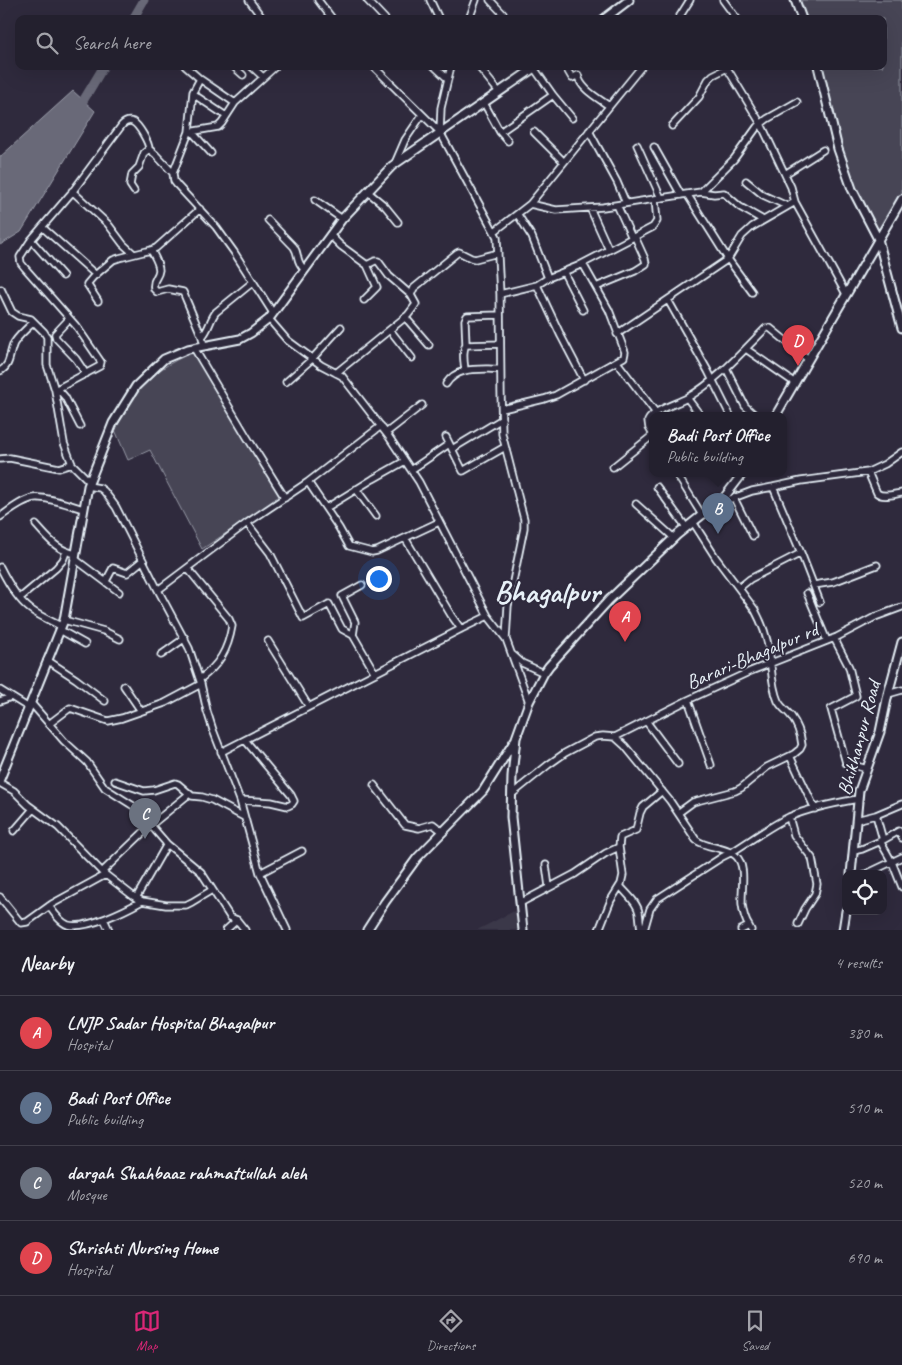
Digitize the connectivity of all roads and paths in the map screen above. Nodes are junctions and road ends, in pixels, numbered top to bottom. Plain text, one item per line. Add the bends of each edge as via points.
1 (249, 0) edge
2 (318, 0) edge
3 (367, 0) edge
4 (430, 0) edge
5 (476, 0) edge
6 (490, 0) edge
7 (629, 0) edge
8 (690, 0) edge
9 (723, 0) edge
10 (795, 0) edge
11 (260, 15) edge
12 (329, 15) edge
13 (381, 15) edge
14 (437, 15) edge
15 (470, 15) edge
16 (504, 15) edge
17 (609, 15) edge
18 (681, 15) edge
19 (734, 15) edge
20 (801, 15) edge
21 (190, 70) edge
22 (237, 70) edge
23 (255, 70) edge
24 (272, 70) edge
25 (377, 70) edge
26 (438, 70) edge
27 (450, 70) edge
28 (481, 70) edge
29 (532, 70) edge
30 (538, 70) edge
31 (567, 70) edge
32 (639, 70) edge
33 (722, 70) edge
34 (729, 70) edge
35 (819, 70) edge
36 (243, 75) dead end
37 (263, 78) junction
38 (200, 79) junction
39 (448, 79) junction
40 (499, 92) junction
41 (193, 94) junction
42 (553, 95) junction
43 (484, 102) junction
44 (797, 102) dead end
45 (235, 103) junction
46 (609, 106) junction
47 (422, 115) junction
48 (226, 116) junction
49 (572, 118) dead end
50 (760, 124) junction
51 (672, 126) dead end
52 (589, 131) junction
53 (191, 132) junction
54 (440, 132) junction
55 (500, 132) junction
56 (534, 132) dead end
57 (508, 141) dead end
58 (637, 145) dead end
59 (654, 147) dead end
60 (149, 149) junction
61 (823, 150) dead end
62 (211, 153) dead end
63 (564, 162) junction
64 (395, 164) junction
65 (173, 174) junction
66 (785, 174) junction
67 (746, 181) dead end
68 (72, 191) junction
69 (134, 191) dead end
70 (368, 192) junction
71 (701, 192) junction
72 (684, 195) junction
73 (662, 198) junction
74 (655, 199) junction
75 (902, 199) edge
76 (315, 200) dead end
77 (795, 202) junction
78 (626, 203) junction
79 (530, 204) junction
80 (617, 205) junction
81 (787, 206) junction
82 (590, 208) junction
83 (200, 209) junction
84 (518, 214) junction
85 (342, 219) junction
86 (268, 220) dead end
87 (763, 220) junction
88 (398, 222) dead end
89 (42, 227) junction
90 (495, 231) junction
91 (330, 235) junction
92 (633, 237) junction
93 (878, 239) junction
94 (31, 240) junction
95 (151, 250) junction
96 (609, 250) junction
97 (498, 253) junction
98 (134, 254) junction
99 (728, 259) junction
100 (583, 264) junction
101 (368, 265) junction
102 (304, 270) junction
103 (564, 273) junction
104 (96, 275) junction
105 (63, 276) dead end
106 (548, 278) junction
107 (253, 282) junction
108 (537, 285) junction
109 (596, 287) junction
110 (1, 289) edge
111 (752, 292) dead end
112 (500, 294) junction
113 (846, 294) junction
114 (411, 295) junction
115 (98, 300) dead end
116 (364, 300) dead end
117 (668, 300) junction
118 (583, 310) dead end
119 (500, 315) junction
120 (271, 316) junction
121 (405, 317) junction
122 (69, 319) junction
123 (34, 322) junction
124 (341, 327) dead end
125 (902, 328) edge
126 (390, 330) junction
127 (617, 334) junction
128 (202, 337) junction
129 (500, 344) junction
130 (429, 345) dead end
131 (466, 345) junction
132 (204, 346) junction
133 (194, 348) junction
134 (746, 348) junction
135 (412, 358) dead end
136 (312, 359) junction
137 (808, 360) junction
138 (617, 362) junction
139 (726, 368) junction
140 (500, 369) junction
141 (465, 370) junction
142 (0, 371) edge
143 (336, 373) junction
144 (86, 374) junction
145 (584, 380) junction
146 (712, 381) junction
147 (286, 382) dead end
148 (795, 383) junction
149 (446, 384) dead end
150 (56, 389) junction
151 (686, 398) junction
152 (422, 405) dead end
153 (502, 409) junction
154 (655, 412) edge
155 (658, 412) edge
156 (698, 412) edge
157 (728, 412) edge
158 (752, 412) edge
159 (778, 412) edge
160 (502, 419) junction
161 (80, 426) dead end
162 (380, 426) junction
163 (386, 433) junction
164 (446, 437) dead end
165 (649, 438) edge
166 (450, 446) junction
167 (505, 447) junction
168 (902, 452) edge
169 (0, 459) edge
170 (405, 461) junction
171 (72, 464) junction
172 (613, 466) dead end
173 (411, 470) junction
174 (868, 472) junction
175 (678, 477) edge
176 (739, 477) edge
177 (308, 482) junction
178 (89, 484) junction
179 (657, 487) dead end
180 (772, 487) junction
181 (356, 489) junction
182 (902, 493) edge
183 (285, 498) junction
184 (734, 498) junction
185 (720, 503) junction
186 (636, 504) dead end
187 (326, 508) junction
188 (84, 509) junction
189 (702, 515) junction
190 (376, 516) dead end
191 (0, 517) edge
192 (440, 522) junction
193 (693, 522) junction
194 (248, 524) junction
195 (36, 525) dead end
196 (686, 527) junction
197 (753, 536) dead end
198 (405, 538) junction
199 (674, 538) junction
200 (66, 552) junction
201 (801, 553) junction
202 (75, 557) junction
203 (143, 560) junction
204 (877, 565) dead end
205 (0, 567) edge
206 (188, 569) junction
207 (106, 581) junction
208 (814, 584) junction
209 (362, 585) dead end
210 (739, 588) junction
211 (158, 590) junction
212 (119, 592) dead end
213 (806, 593) dead end
214 (20, 598) junction
215 (820, 602) dead end
216 (902, 606) edge
217 (488, 616) junction
218 (61, 625) junction
219 (462, 629) junction
220 (352, 635) junction
221 (184, 638) junction
222 (834, 638) junction
223 (120, 639) dead end
224 (506, 639) junction
225 (268, 641) dead end
226 (827, 641) junction
227 (902, 642) edge
228 (85, 644) dead end
229 (510, 651) junction
230 (161, 655) dead end
231 (48, 660) junction
232 (770, 664) junction
233 (375, 673) junction
234 (544, 673) junction
235 (200, 681) junction
236 (124, 686) dead end
237 (0, 690) edge
238 (902, 690) edge
239 (888, 694) junction
240 (11, 697) junction
241 (688, 700) junction
242 (0, 701) edge
243 (105, 701) dead end
244 (529, 702) junction
245 (30, 705) junction
246 (309, 707) junction
247 (141, 710) junction
248 (646, 721) junction
249 (49, 724) junction
250 (615, 737) junction
251 (516, 738) junction
252 (246, 740) junction
253 (222, 752) junction
254 (790, 756) junction
255 (678, 764) dead end
256 (711, 765) dead end
257 (867, 769) junction
258 (0, 777) edge
259 (115, 782) dead end
260 (374, 785) dead end
261 (662, 791) junction
262 (189, 794) junction
263 (512, 794) junction
264 (858, 799) junction
265 (240, 800) junction
266 (902, 804) edge
267 (33, 809) junction
268 (815, 809) junction
269 (678, 813) junction
270 (876, 814) junction
271 (244, 817) junction
272 (789, 817) junction
273 (856, 820) junction
274 (151, 825) junction
275 (901, 830) edge
276 (14, 831) dead end
277 (442, 831) junction
278 (902, 838) edge
279 (882, 841) junction
280 (167, 844) junction
281 (619, 847) junction
282 (302, 851) dead end
283 (852, 851) junction
284 (732, 852) junction
285 (902, 857) edge
286 (892, 862) junction
287 (546, 865) dead end
288 (851, 870) edge
289 (875, 870) edge
290 (260, 873) junction
291 (103, 874) junction
292 (620, 886) junction
293 (902, 887) edge
294 (550, 888) junction
295 (212, 890) junction
296 (0, 897) edge
297 (139, 900) junction
298 (520, 902) junction
299 (49, 906) junction
300 (845, 915) edge
301 (104, 919) junction
302 (237, 920) junction
303 (21, 923) junction
304 (798, 924) dead end
305 (70, 928) edge
306 (750, 928) edge
307 (370, 929) edge
308 (26, 930) edge
309 (109, 930) edge
310 (226, 930) edge
311 (245, 930) edge
312 (287, 930) edge
313 (523, 930) edge
314 (599, 930) edge
315 (643, 930) edge
316 (741, 930) edge
317 (843, 930) edge

1 - 11 street
2 - 12 street
3 - 13 street
4 - 14 street
5 - 15 street
6 - 16 street
7 - 17 main road
8 - 18 street
9 - 19 street
10 - 20 main road
21 - 38 street
22 - 36 street
23 - 37 street
24 - 37 street
25 - 47 street
26 - 39 street
27 - 39 street
28 - 40 street
29 - 40 main road
30 - 42 street
31 - 46 street via 572,78 578,74 586,89
32 - 46 street
33 - 51 street via 708,80 699,97
34 - 50 street
35 - 93 main road via 838,149 852,189
37 - 45 street
38 - 41 street
38 - 45 street
39 - 54 street via 441,108
40 - 43 main road
41 - 48 street
41 - 53 street
42 - 49 street
42 - 55 street
43 - 54 main road
43 - 55 street
44 - 50 street
45 - 48 street
46 - 52 street
47 - 54 street
47 - 64 street via 405,140
48 - 53 street via 218,127
50 - 66 street
50 - 71 street via 734,159
52 - 63 street
52 - 78 street
53 - 62 street
53 - 65 street
54 - 64 main road
54 - 90 street
55 - 57 street
56 - 63 street
58 - 73 street
59 - 72 street
60 - 65 street
60 - 68 street via 148,142 134,123 126,121
60 - 69 street via 144,152 140,167 132,174 130,185
61 - 66 street
63 - 79 street
64 - 70 main road
65 - 83 street via 176,185
66 - 77 street
67 - 81 street via 763,195
68 - 89 street
68 - 98 street via 108,224
70 - 85 main road
70 - 88 street
71 - 72 street
71 - 87 street via 724,193
72 - 73 street
72 - 99 street
73 - 74 street
74 - 78 street
74 - 92 street via 656,223
75 - 93 main road
76 - 85 street
77 - 81 street
77 - 113 street
78 - 80 street
79 - 82 street via 556,210
79 - 84 street
80 - 82 street
80 - 92 street
81 - 87 street
82 - 96 street
83 - 95 street
83 - 107 street
84 - 90 street
84 - 106 street via 532,237
85 - 91 main road
86 - 102 street via 294,247
87 - 99 street via 742,236
89 - 94 street
89 - 104 street
90 - 97 street
91 - 101 street
91 - 102 main road
92 - 96 street
92 - 109 street via 646,264
93 - 113 main road
93 - 125 main road
94 - 105 street
94 - 122 street via 20,257 21,263
95 - 98 street
95 - 128 street via 158,266 153,281 155,292 168,289 183,292
96 - 100 street
97 - 112 street
97 - 114 street via 475,259 459,252 414,288
98 - 104 street via 113,260
99 - 111 street
99 - 117 street
100 - 103 street
100 - 109 street
101 - 114 street via 378,261 389,276
101 - 116 street via 377,287
102 - 120 main road
103 - 106 street
103 - 118 street
104 - 115 street via 87,284
106 - 108 street
107 - 120 street
107 - 128 street via 216,312
108 - 112 street
108 - 145 street
109 - 127 street
110 - 123 street via 12,312
112 - 119 street
113 - 137 main road
114 - 121 street via 416,304
117 - 127 street
117 - 146 street
119 - 129 street
119 - 131 street via 467,316
120 - 132 main road via 240,339
120 - 136 street via 286,340
121 - 126 street
121 - 130 street
122 - 144 street via 55,334 56,338
122 - 144 street via 101,362
123 - 142 street via 18,338 7,366
123 - 150 street via 47,337 47,365
124 - 136 street
126 - 135 street
126 - 143 street
127 - 138 street via 625,354
128 - 132 street
129 - 131 street
129 - 140 street
131 - 141 street
132 - 133 main road
133 - 178 main road via 164,359 136,386 113,423
133 - 183 street
134 - 137 street via 768,327
134 - 139 street
134 - 148 street
136 - 143 street
136 - 147 street
137 - 148 main road
138 - 145 street
138 - 154 street
139 - 146 street
139 - 158 street via 745,406
140 - 141 street
140 - 153 street
141 - 149 street
143 - 162 street via 342,376
144 - 150 street
145 - 153 street via 556,395
146 - 151 street
146 - 157 street
148 - 159 main road
150 - 161 street via 65,398
150 - 171 street via 64,443
151 - 155 street
151 - 156 street
152 - 163 street
153 - 160 street
160 - 166 street
160 - 167 street
162 - 163 street
162 - 177 street
163 - 170 street
164 - 166 street
165 - 172 street
166 - 167 street via 464,471
166 - 173 street
167 - 224 street via 524,519 508,606
168 - 174 street
169 - 171 street via 59,468
170 - 173 street
170 - 181 street
171 - 178 street
173 - 192 street
174 - 180 street
174 - 182 street via 879,495
175 - 189 street
176 - 185 main road
177 - 183 street
177 - 187 street
178 - 188 main road
178 - 203 street via 104,491 116,507
179 - 196 street
180 - 184 street
180 - 201 street
181 - 187 street
181 - 190 street
183 - 194 street
184 - 185 street
184 - 197 street
185 - 189 main road
186 - 199 street
187 - 198 street via 352,547 372,552
188 - 191 street via 42,497 26,501
188 - 202 main road
189 - 193 main road
192 - 198 street
192 - 217 street
193 - 196 main road
193 - 210 street
194 - 206 street
194 - 220 street via 270,553 303,618 329,604 342,629
195 - 200 street
196 - 199 main road
198 - 219 street
199 - 234 main road via 610,600
200 - 202 street
200 - 214 street via 56,568
201 - 208 street
201 - 210 street
202 - 207 street
202 - 218 main road
203 - 207 street via 127,573 113,568
203 - 211 street
204 - 208 street via 833,582
205 - 214 street
206 - 211 street
206 - 235 street via 232,626 221,658
207 - 212 street
208 - 215 street
209 - 220 street via 342,596 355,622
210 - 232 street via 763,626
211 - 221 street
213 - 226 street
214 - 218 street via 28,608
216 - 222 street, Barari-Bhagalpur rd
217 - 219 street
217 - 224 street
218 - 223 street via 104,631
218 - 228 street
218 - 231 main road
219 - 233 street
220 - 233 street
221 - 230 street
221 - 235 street
222 - 226 street, Barari-Bhagalpur rd
222 - 257 street via 849,667 856,696 831,709 846,763
224 - 229 street
225 - 246 street
226 - 232 street, Barari-Bhagalpur rd
227 - 239 main road, Bhikhanpur Road
229 - 234 street via 522,662
229 - 244 street
231 - 243 street
231 - 245 main road
232 - 241 street, Barari-Bhagalpur rd
232 - 254 street via 778,701 792,718 802,741 800,749
233 - 246 street
234 - 244 main road
235 - 247 street via 165,703
235 - 253 street via 206,711
236 - 247 street
237 - 240 street
238 - 239 street
239 - 257 main road, Bhikhanpur Road via 880,732
240 - 242 street
240 - 245 street
241 - 248 street, Barari-Bhagalpur rd
241 - 256 street
244 - 251 main road
245 - 249 street
245 - 258 main road
246 - 252 street
247 - 249 street via 108,721 70,708
248 - 250 street, Barari-Bhagalpur rd
248 - 255 street
249 - 274 street via 87,762 105,788 135,807
250 - 261 street
250 - 263 street via 595,737 565,752
251 - 263 main road
251 - 277 main road via 483,791
252 - 253 street
252 - 265 street via 294,801 288,806
253 - 265 street
254 - 268 street
254 - 269 street via 767,767 742,788 693,802
257 - 264 main road, Bhikhanpur Road
258 - 267 street
259 - 262 street via 144,791 178,784
260 - 277 street via 405,825 419,828 433,824
261 - 269 street
261 - 281 street via 643,807 637,828 620,837
262 - 271 street via 212,800
262 - 274 street
263 - 298 main road via 511,817
264 - 268 street
264 - 273 main road, Bhikhanpur Road
265 - 271 street
266 - 270 street
267 - 276 street
267 - 291 street via 58,827
268 - 272 street
269 - 284 street via 701,843
270 - 273 street
270 - 279 street
271 - 290 street
272 - 284 street
272 - 304 street via 794,835 812,858 816,884 815,894
273 - 283 main road, Bhikhanpur Road
274 - 280 street
274 - 291 street
275 - 278 street
275 - 279 street
277 - 307 main road via 417,858
279 - 283 street
279 - 286 street
280 - 295 street via 201,872
280 - 297 street
281 - 292 street via 623,875
281 - 294 street
282 - 290 street
283 - 288 main road, Bhikhanpur Road
284 - 306 street via 742,867 742,905
284 - 315 street via 657,899
285 - 286 street
286 - 289 street
286 - 293 street
287 - 294 street
290 - 312 street
291 - 297 street
291 - 299 street
292 - 314 street
292 - 315 street via 639,911
294 - 298 street
295 - 297 street via 186,905
295 - 302 street via 230,917
296 - 303 street
297 - 301 street
298 - 313 main road
299 - 303 street
299 - 305 street
300 - 317 main road
301 - 305 street
301 - 309 street
302 - 310 street
302 - 311 street
303 - 308 street
306 - 316 street

